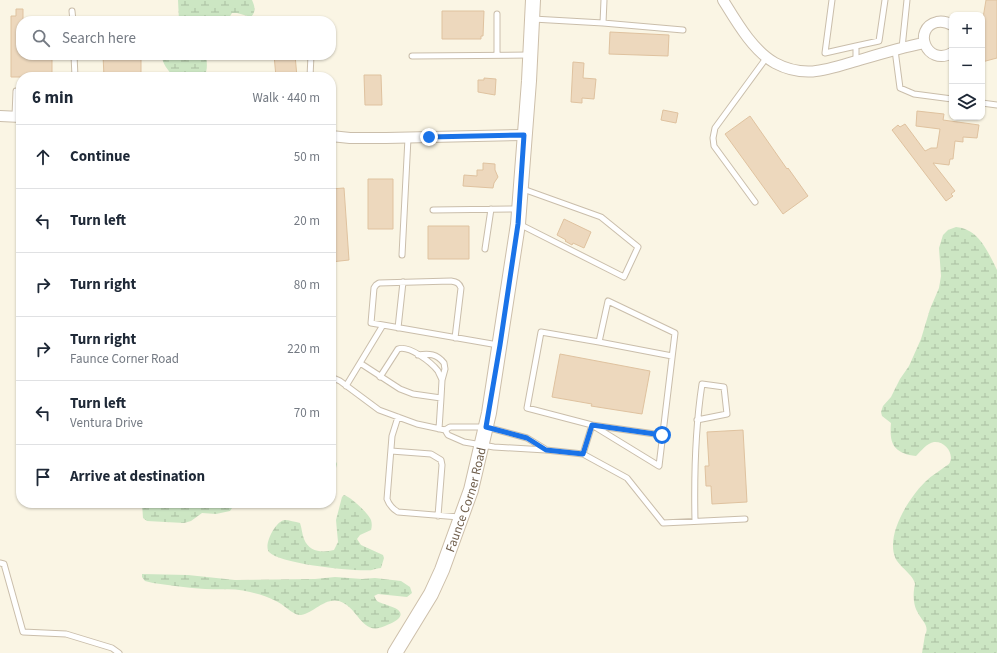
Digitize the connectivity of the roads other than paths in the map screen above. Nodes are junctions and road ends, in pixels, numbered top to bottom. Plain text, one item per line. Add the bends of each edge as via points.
1 (533, 0) edge
2 (604, 0) edge
3 (723, 0) edge
4 (832, 0) edge
5 (885, 0) edge
6 (907, 0) edge
7 (72, 11) dead end
8 (496, 14) dead end
9 (72, 16) edge
10 (532, 19) junction
11 (603, 23) junction
12 (949, 24) edge
13 (683, 30) dead end
14 (924, 43) junction
15 (856, 46) junction
16 (898, 49) junction
17 (949, 54) edge
18 (497, 55) junction
19 (530, 55) junction
20 (412, 56) dead end
21 (768, 57) junction
22 (74, 60) edge
23 (311, 60) edge
24 (856, 61) junction
25 (75, 72) edge
26 (310, 72) edge
27 (949, 99) edge
28 (985, 103) edge
29 (997, 105) edge
30 (0, 116) edge
31 (16, 116) edge
32 (524, 135) junction
33 (336, 137) edge
34 (408, 138) junction
35 (521, 188) junction
36 (755, 202) dead end
37 (491, 209) junction
38 (519, 209) junction
39 (433, 210) dead end
40 (518, 224) junction
41 (486, 249) dead end
42 (402, 255) dead end
43 (403, 282) junction
44 (383, 325) junction
45 (398, 328) junction
46 (455, 338) junction
47 (599, 342) junction
48 (500, 345) junction
49 (418, 355) junction
50 (672, 356) junction
51 (360, 363) junction
52 (380, 377) junction
53 (336, 380) edge
54 (442, 380) junction
55 (346, 386) junction
56 (441, 398) junction
57 (398, 417) junction
58 (697, 420) junction
59 (592, 425) junction
60 (486, 427) junction
61 (442, 429) junction
62 (662, 435) junction
63 (482, 445) junction
64 (546, 450) junction
65 (391, 451) junction
66 (583, 454) junction
67 (438, 516) junction
68 (460, 517) junction
69 (745, 519) dead end
70 (694, 521) junction
71 (0, 563) edge
72 (119, 653) edge
73 (395, 653) edge

1 - 10 main road, Faunce Corner Road
2 - 11 lane
3 - 21 street via 739,26
4 - 15 lane via 825,53
5 - 15 lane via 879,41
6 - 16 lane
7 - 9 lane
8 - 18 lane
10 - 11 lane
10 - 19 main road, Faunce Corner Road
11 - 13 lane
12 - 14 street via 934,23 929,26
14 - 16 street
14 - 17 street via 935,55
15 - 24 lane
16 - 24 street
16 - 27 lane via 900,88 914,94
18 - 19 lane
18 - 20 lane
19 - 32 main road, Faunce Corner Road
21 - 24 street via 791,69 810,72 827,70
21 - 36 lane via 715,128 713,138 714,146
22 - 25 lane
23 - 26 lane
28 - 29 lane
30 - 31 street
32 - 34 street
32 - 35 main road, Faunce Corner Road
33 - 34 street
34 - 42 lane
35 - 38 main road, Faunce Corner Road
35 - 40 lane via 601,217 638,247 624,277
37 - 38 lane
37 - 39 lane
37 - 41 lane
38 - 40 main road, Faunce Corner Road
40 - 48 main road, Faunce Corner Road
43 - 44 lane via 379,283 374,288 371,322
43 - 45 lane
43 - 46 lane via 452,281 460,285
44 - 45 lane
44 - 51 lane
45 - 46 lane
46 - 48 lane
47 - 50 lane
47 - 50 lane via 608,301 675,333
47 - 59 lane via 541,332 527,408
48 - 60 main road, Faunce Corner Road
49 - 52 lane via 404,348 398,350
49 - 54 lane via 437,371
49 - 54 lane via 435,355 444,362 445,374
50 - 62 lane
51 - 52 lane
51 - 55 lane
52 - 56 lane via 413,394
53 - 55 lane
54 - 56 lane
55 - 57 lane via 379,410
56 - 61 lane
57 - 61 lane
57 - 65 lane via 392,436
58 - 58 lane via 702,384 724,387 727,414
58 - 70 lane
59 - 62 lane
59 - 62 lane via 659,466
59 - 66 lane
60 - 61 lane
60 - 63 main road, Faunce Corner Road
60 - 64 lane via 527,438
61 - 63 lane via 454,438
63 - 64 lane
63 - 68 main road, Faunce Corner Road via 471,490
64 - 66 lane
65 - 67 lane via 387,499 394,510
65 - 67 lane via 431,454 441,460
66 - 70 lane via 627,478 663,523
67 - 68 lane
68 - 73 main road, Faunce Corner Road via 433,589
69 - 70 lane
71 - 72 lane via 4,564 23,632 66,634 112,648

